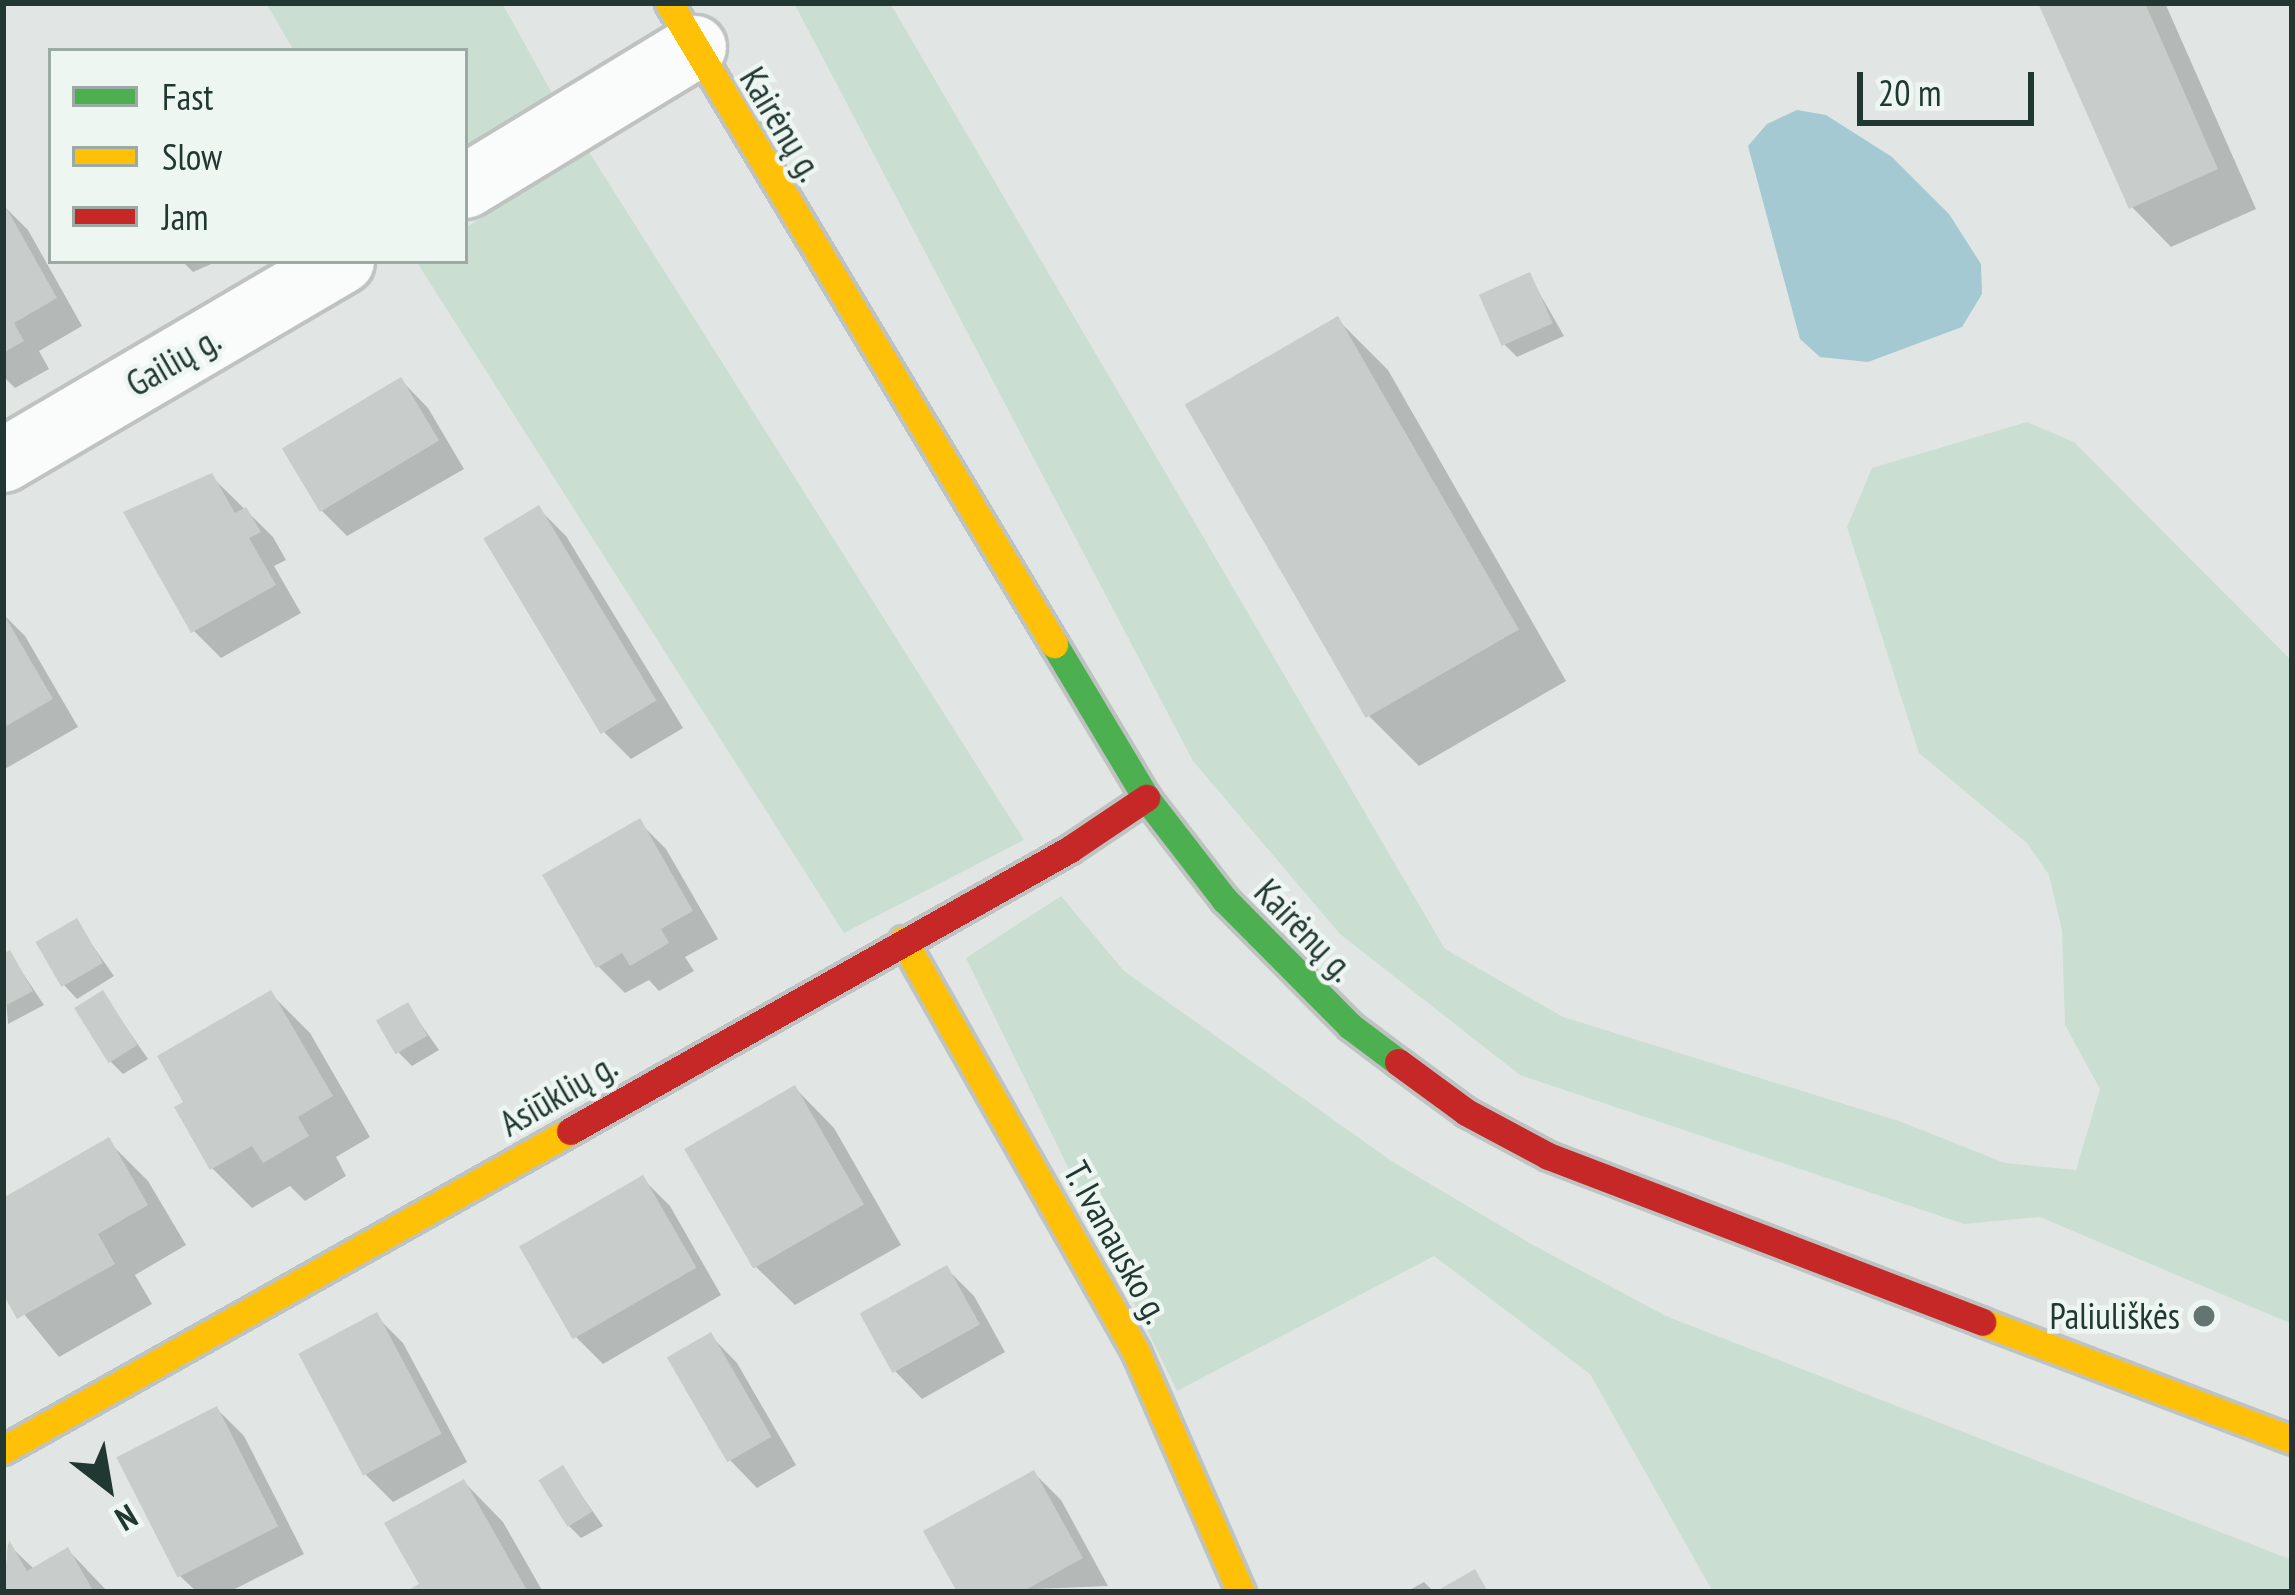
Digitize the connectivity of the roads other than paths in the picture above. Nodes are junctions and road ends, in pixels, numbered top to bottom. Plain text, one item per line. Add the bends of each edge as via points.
1 (681, 25) edge
2 (468, 184) edge
3 (337, 264) edge
4 (3, 460) edge
5 (1146, 798) junction
6 (903, 940) junction
7 (2292, 1440) edge
8 (3, 1450) edge
9 (1241, 1592) edge

1 - 2 street
1 - 5 main road, Kairėnų g.
3 - 4 street, Gailių g.
5 - 6 main road, Asiūklių g.
5 - 7 main road, Kairėnų g. via 1289,970 1466,1112 1646,1198
6 - 8 main road, Asiūklių g.
6 - 9 main road, T. Ivanausko g. via 1136,1352

